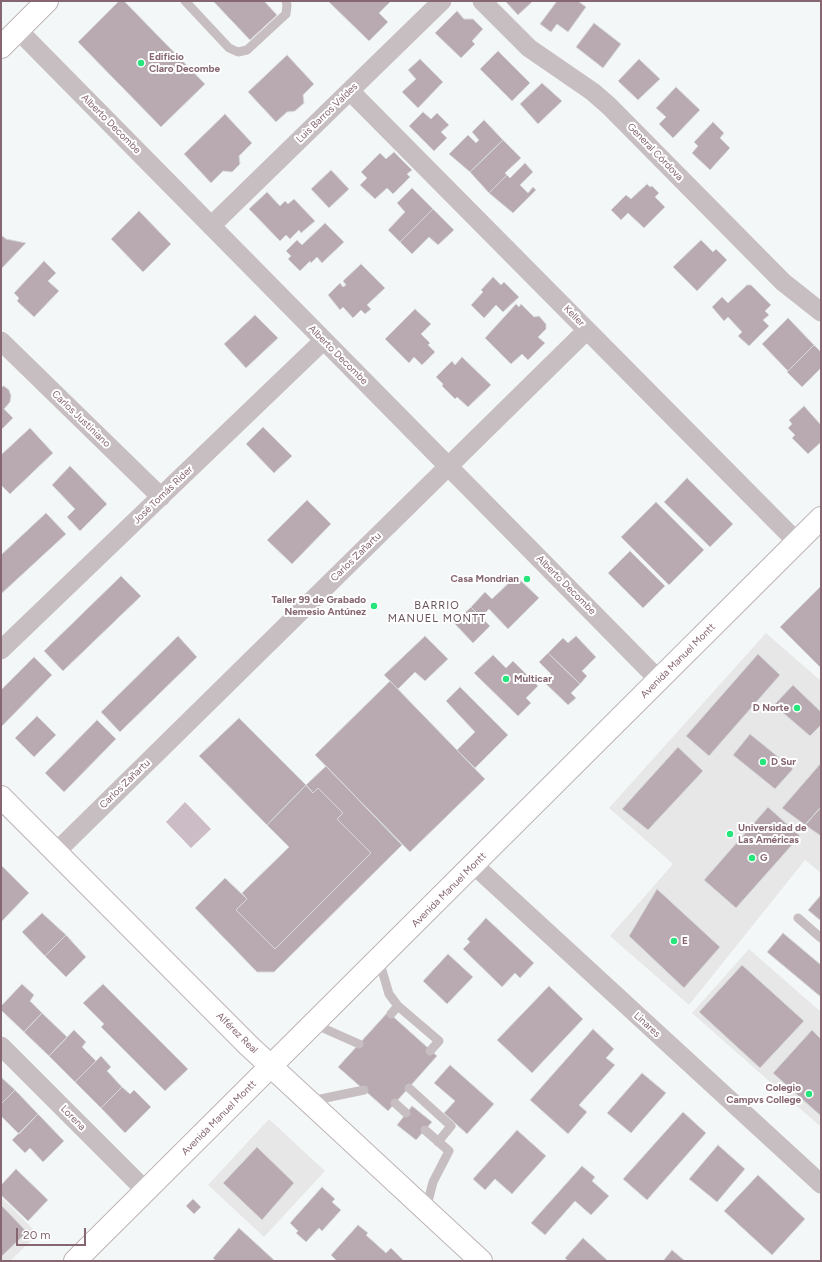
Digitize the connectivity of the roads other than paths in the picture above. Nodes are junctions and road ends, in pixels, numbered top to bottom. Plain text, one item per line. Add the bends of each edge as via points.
1 (47, 1) edge
2 (185, 1) edge
3 (286, 1) edge
4 (442, 1) edge
5 (482, 1) edge
6 (18, 30) junction
7 (1, 47) edge
8 (350, 91) junction
9 (211, 226) junction
10 (821, 312) edge
11 (587, 330) junction
12 (324, 340) junction
13 (1, 341) edge
14 (448, 466) junction
15 (161, 497) junction
16 (821, 518) edge
17 (797, 542) junction
18 (1, 650) edge
19 (659, 680) junction
20 (1, 797) edge
21 (57, 851) junction
22 (474, 865) junction
23 (798, 918) dead end
24 (821, 938) edge
25 (379, 960) junction
26 (398, 1006) junction
27 (390, 1014) dead end
28 (314, 1024) junction
29 (359, 1044) dead end
30 (1, 1046) edge
31 (430, 1050) dead end
32 (271, 1066) junction
33 (409, 1088) dead end
34 (364, 1090) dead end
35 (310, 1101) junction
36 (395, 1103) dead end
37 (406, 1113) dead end
38 (425, 1130) dead end
39 (438, 1142) junction
40 (821, 1184) edge
41 (146, 1191) junction
42 (426, 1209) junction
43 (75, 1261) edge
44 (481, 1261) edge

1 - 6 main road
2 - 3 lane via 229,48 238,52 247,50 286,14
4 - 8 street, Luis Barros Valdes
5 - 10 street, General Córdova via 529,48 609,106 782,282
6 - 7 main road
6 - 9 street, Alberto Decombe
8 - 9 street, Luis Barros Valdes
8 - 11 street, Keller
9 - 12 street, Alberto Decombe
11 - 14 street, Carlos Zañartu
11 - 17 street, Keller
12 - 14 street, Alberto Decombe
12 - 15 street, José Tomás Rider
13 - 15 street, Carlos Justiniano
14 - 19 street, Alberto Decombe
14 - 21 street, Carlos Zañartu
15 - 18 street, José Tomás Rider
16 - 17 main road, Avenida Manuel Montt
17 - 19 main road, Avenida Manuel Montt
19 - 22 main road, Avenida Manuel Montt
20 - 21 main road, Alférez Real
21 - 32 main road, Alférez Real
22 - 25 main road, Avenida Manuel Montt
22 - 40 street, Linares
23 - 24 lane
25 - 26 lane via 389,994
25 - 28 main road, Avenida Manuel Montt
26 - 27 lane
26 - 31 lane via 439,1041
28 - 29 lane
28 - 32 main road, Avenida Manuel Montt
30 - 41 street, Lorena
32 - 35 main road, Alférez Real
32 - 41 main road, Avenida Manuel Montt
33 - 39 lane via 451,1126
34 - 35 lane
35 - 42 main road, Alférez Real
36 - 37 lane
38 - 39 lane
39 - 42 lane via 449,1152 433,1182
41 - 43 main road, Avenida Manuel Montt
42 - 44 main road, Alférez Real

